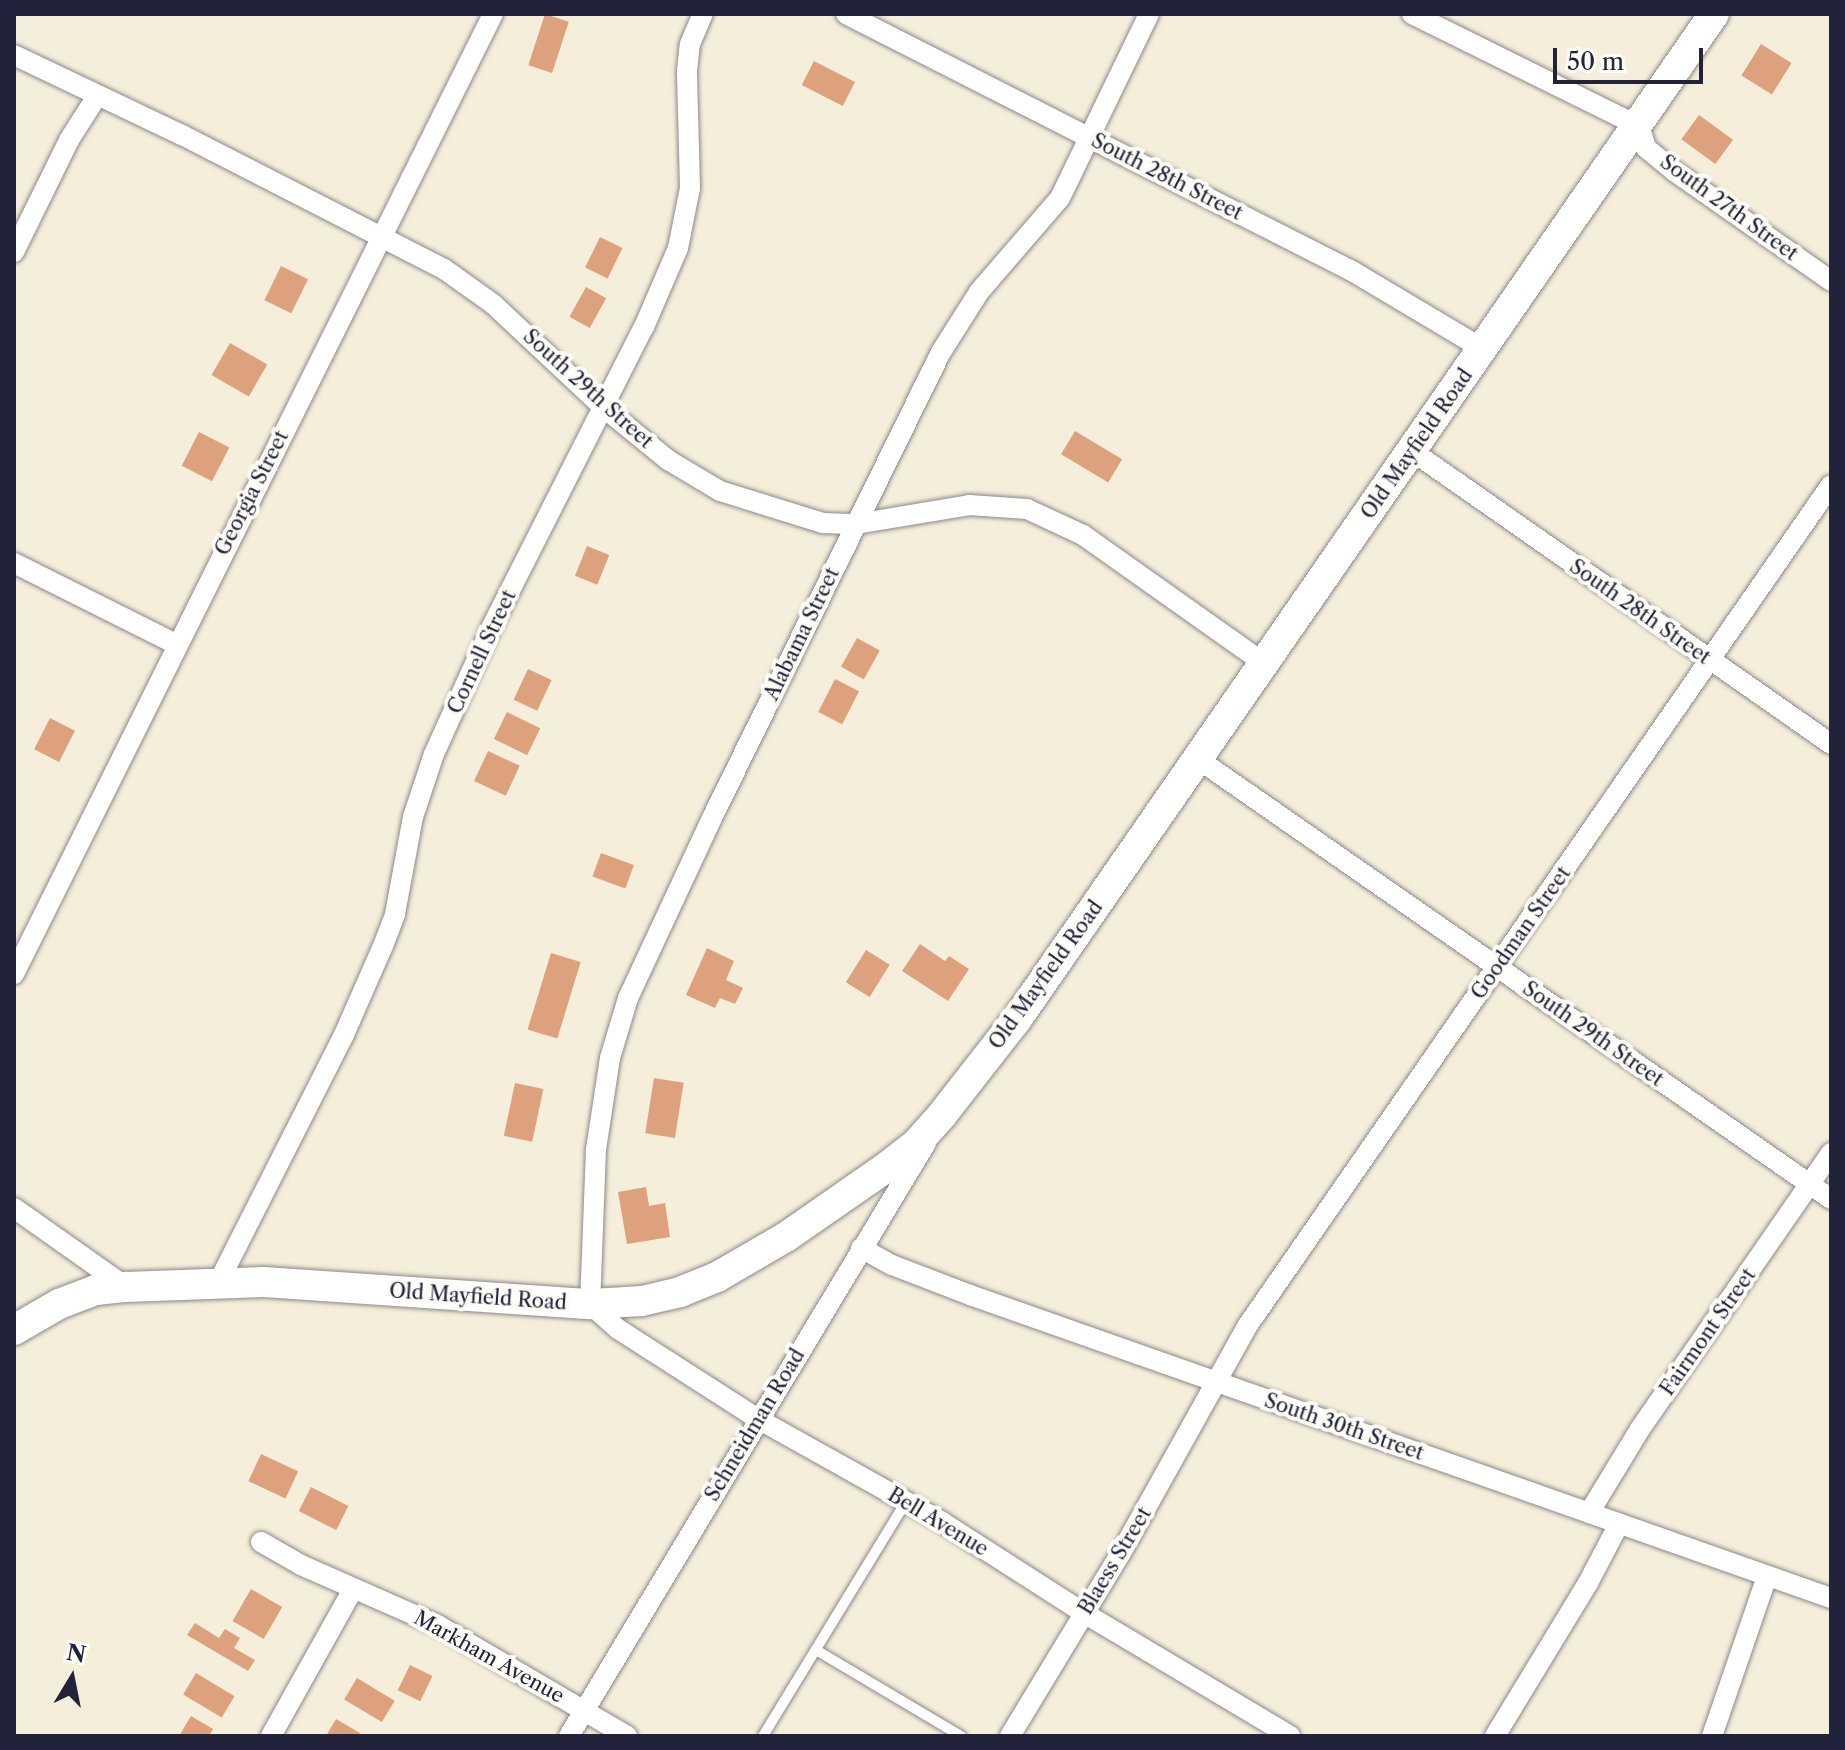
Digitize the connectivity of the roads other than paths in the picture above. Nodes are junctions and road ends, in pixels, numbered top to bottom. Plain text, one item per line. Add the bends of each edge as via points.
1 (493, 14) edge
2 (703, 14) edge
3 (846, 14) edge
4 (1149, 14) edge
5 (1412, 14) edge
6 (1714, 14) edge
7 (14, 55) edge
8 (97, 96) junction
9 (1639, 126) junction
10 (1091, 140) junction
11 (381, 234) junction
12 (14, 252) edge
13 (1831, 281) edge
14 (1483, 349) junction
15 (603, 407) junction
16 (1412, 451) junction
17 (1831, 485) edge
18 (856, 524) junction
19 (14, 563) edge
20 (176, 644) junction
21 (1709, 660) junction
22 (1264, 663) junction
23 (1831, 744) edge
24 (1198, 759) junction
25 (1497, 967) junction
26 (14, 974) edge
27 (942, 1115) junction
28 (1831, 1153) edge
29 (1810, 1185) junction
30 (1831, 1199) edge
31 (14, 1208) edge
32 (861, 1248) junction
33 (218, 1283) junction
34 (126, 1287) junction
35 (590, 1304) junction
36 (14, 1330) edge
37 (1213, 1381) junction
38 (758, 1419) junction
39 (906, 1502) junction
40 (1589, 1513) junction
41 (1619, 1524) junction
42 (261, 1542) dead end
43 (1767, 1576) junction
44 (353, 1589) junction
45 (1831, 1598) edge
46 (1084, 1613) junction
47 (816, 1650) junction
48 (583, 1709) junction
49 (271, 1736) edge
50 (569, 1736) edge
51 (627, 1736) edge
52 (763, 1736) edge
53 (961, 1736) edge
54 (1010, 1736) edge
55 (1290, 1736) edge
56 (1495, 1736) edge
57 (1712, 1736) edge

1 - 11 street, Georgia Street
2 - 15 street, Cornell Street via 690,44 687,71 691,129 686,218 644,327
3 - 10 street, South 28th Street
4 - 10 street, Alabama Street
5 - 9 street
6 - 9 main road, Old Mayfield Road
7 - 8 street, South 29th Street
8 - 11 street, South 29th Street
8 - 12 street via 69,140
9 - 13 street, South 27th Street via 1646,148 1674,171
9 - 14 main road, Old Mayfield Road
10 - 14 street, South 28th Street via 1373,282
10 - 18 street, Alabama Street via 1044,220 959,321
11 - 15 street, South 29th Street via 493,304
11 - 20 street, Georgia Street
14 - 16 main road, Old Mayfield Road
15 - 18 street, South 29th Street via 668,460 720,491 806,520
15 - 33 street, Cornell Street via 434,754 413,817 395,914 383,946 343,1037
16 - 21 street, South 28th Street
16 - 22 main road, Old Mayfield Road
17 - 21 street, Goodman Street
18 - 22 street, South 29th Street via 969,505 1027,509 1083,535
18 - 35 street, Alabama Street via 628,998 610,1058 596,1149
19 - 20 street
20 - 26 street, Georgia Street
21 - 23 street, South 28th Street
21 - 25 street, Goodman Street
22 - 24 main road, Old Mayfield Road
24 - 25 street, South 29th Street
24 - 27 main road, Old Mayfield Road via 1017,1019
25 - 29 street, South 29th Street
25 - 37 street, Goodman Street
27 - 32 street, Schneidman Road
27 - 35 main road, Old Mayfield Road via 884,1169 717,1277 642,1301
28 - 29 street, Fairmont Street
29 - 30 street, South 29th Street
29 - 40 street, Fairmont Street via 1640,1429
31 - 34 street
32 - 37 street, South 30th Street via 970,1295
32 - 38 street, Schneidman Road
33 - 34 main road, Old Mayfield Road
33 - 35 main road, Old Mayfield Road
34 - 36 main road, Old Mayfield Road via 96,1290 59,1304
35 - 38 street, Bell Avenue via 618,1329
37 - 40 street, South 30th Street
37 - 46 street, Blaess Street via 1176,1456
38 - 39 street, Bell Avenue
38 - 48 street, Schneidman Road
39 - 46 street, Bell Avenue
39 - 47 lane
40 - 41 street, South 30th Street
41 - 43 street, South 30th Street
41 - 56 street
42 - 44 street, Markham Avenue
43 - 45 street, South 30th Street
43 - 57 street
44 - 48 street, Markham Avenue via 439,1626
44 - 49 street
46 - 54 street, Blaess Street
46 - 55 street, Bell Avenue
47 - 52 lane
47 - 53 lane
48 - 50 street, Schneidman Road
48 - 51 street, Markham Avenue

